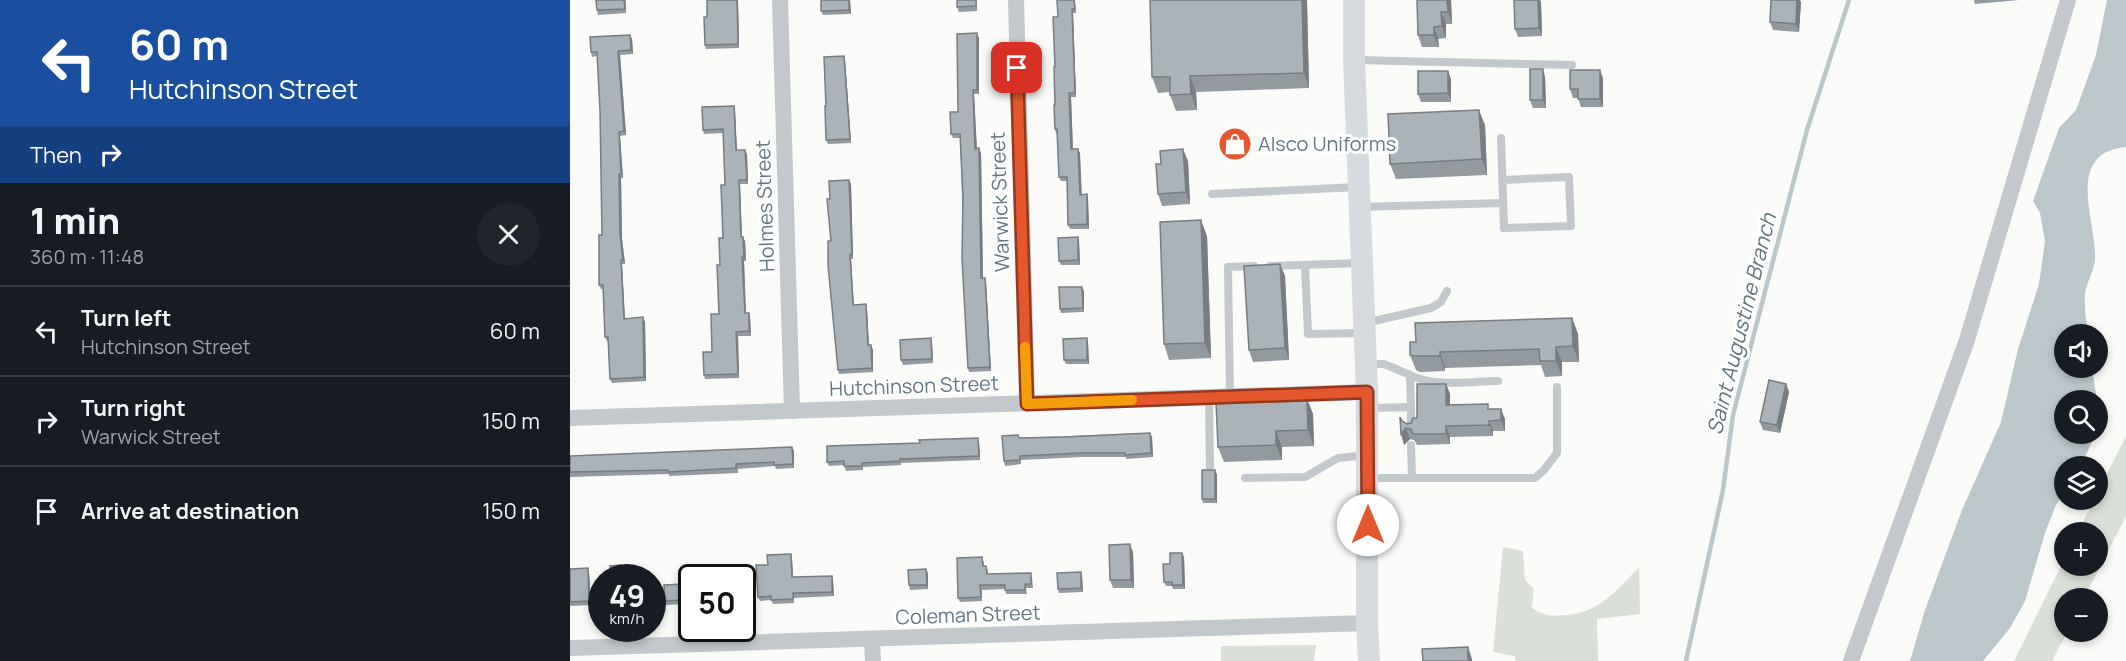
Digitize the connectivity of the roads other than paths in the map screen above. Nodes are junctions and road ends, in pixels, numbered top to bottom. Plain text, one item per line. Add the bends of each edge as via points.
1 (780, 0) edge
2 (1016, 0) edge
3 (1354, 0) edge
4 (2068, 0) edge
5 (1354, 60) junction
6 (1572, 65) dead end
7 (1501, 138) dead end
8 (1502, 180) junction
9 (1212, 194) dead end
10 (1359, 197) junction
11 (1503, 203) junction
12 (1362, 263) junction
13 (1305, 265) junction
14 (1447, 291) dead end
15 (1365, 328) junction
16 (1366, 364) junction
17 (1410, 375) junction
18 (1498, 381) dead end
19 (1557, 387) dead end
20 (1209, 397) junction
21 (1230, 397) junction
22 (1367, 400) junction
23 (1027, 404) junction
24 (1411, 407) junction
25 (792, 411) junction
26 (570, 418) edge
27 (1411, 428) edge
28 (1411, 445) edge
29 (1367, 466) junction
30 (1210, 467) edge
31 (1245, 478) dead end
32 (1412, 478) junction
33 (1367, 623) junction
34 (872, 639) junction
35 (570, 648) edge
36 (873, 661) edge
37 (1369, 661) edge
38 (1851, 661) edge

1 - 25 street, Holmes Street
2 - 23 street, Warwick Street
3 - 5 main road
4 - 38 street via 1967,340
5 - 6 lane
5 - 10 main road
7 - 8 lane
8 - 11 lane
8 - 11 lane via 1569,177 1571,226 1504,228
9 - 10 lane
10 - 11 lane
10 - 12 main road
12 - 13 lane
12 - 15 main road
13 - 15 lane via 1308,334
13 - 21 lane via 1228,267
14 - 15 lane via 1441,302 1431,308
15 - 16 main road
16 - 17 lane via 1383,364
16 - 22 main road
17 - 18 lane via 1438,382
17 - 24 lane
19 - 32 lane via 1557,453 1535,478
20 - 21 street, Hutchinson Street
20 - 23 street, Hutchinson Street
20 - 30 lane
21 - 22 street, Hutchinson Street
22 - 24 lane
22 - 29 main road
23 - 25 street, Hutchinson Street
24 - 27 lane
25 - 26 street, Hutchinson Street
28 - 32 lane
29 - 31 lane via 1338,458 1305,477
29 - 32 lane
29 - 33 main road
33 - 34 street, Coleman Street
33 - 37 main road
34 - 35 street, Coleman Street
34 - 36 street

